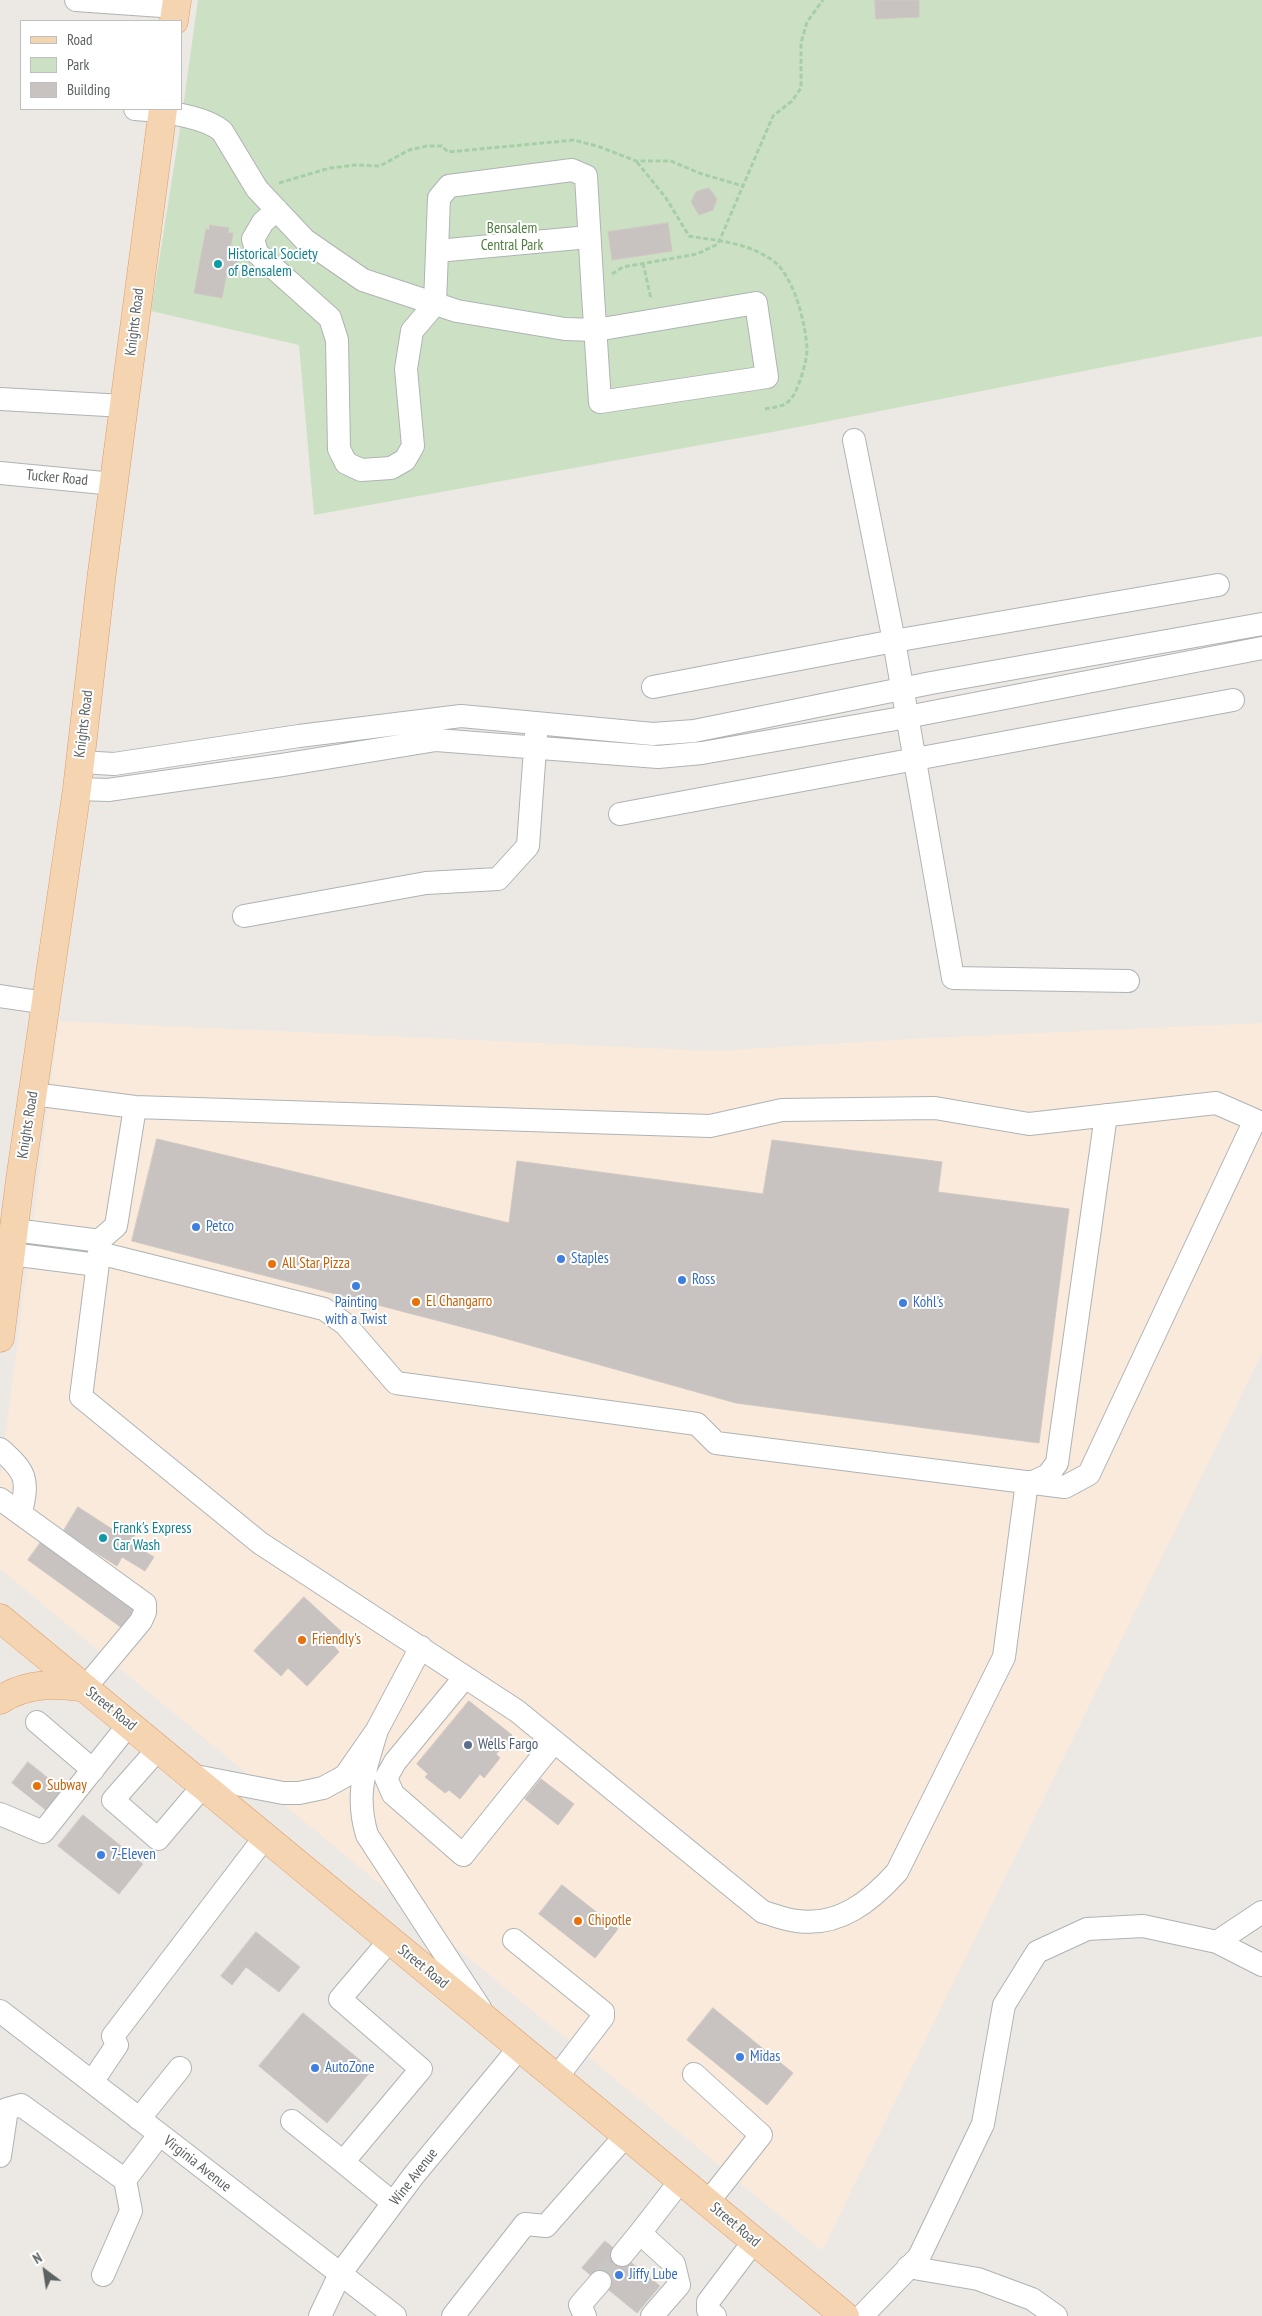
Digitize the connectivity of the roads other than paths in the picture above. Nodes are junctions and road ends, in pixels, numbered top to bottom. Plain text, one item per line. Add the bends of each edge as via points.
1 (76, 0) edge
2 (176, 9) edge
3 (163, 110) edge
4 (277, 210) junction
5 (590, 237) junction
6 (437, 251) junction
7 (435, 304) junction
8 (596, 330) junction
9 (0, 399) edge
10 (124, 406) junction
11 (854, 440) dead end
12 (0, 473) edge
13 (114, 484) junction
14 (1218, 585) dead end
15 (1262, 624) edge
16 (894, 641) junction
17 (1262, 648) edge
18 (653, 687) dead end
19 (901, 689) junction
20 (1234, 700) dead end
21 (907, 717) junction
22 (536, 724) junction
23 (536, 749) junction
24 (916, 760) junction
25 (80, 762) junction
26 (77, 789) junction
27 (620, 814) dead end
28 (244, 916) dead end
29 (1128, 981) dead end
30 (0, 996) edge
31 (46, 1003) junction
32 (33, 1094) junction
33 (135, 1107) junction
34 (1106, 1115) junction
35 (9, 1244) edge
36 (99, 1253) junction
37 (0, 1338) edge
38 (0, 1449) edge
39 (1029, 1482) junction
40 (0, 1499) edge
41 (21, 1512) junction
42 (0, 1618) edge
43 (421, 1647) junction
44 (465, 1677) junction
45 (85, 1688) junction
46 (0, 1700) edge
47 (37, 1722) dead end
48 (130, 1724) junction
49 (377, 1730) junction
50 (554, 1742) junction
51 (158, 1748) junction
52 (93, 1770) junction
53 (196, 1780) junction
54 (0, 1814) edge
55 (266, 1837) junction
56 (1262, 1912) edge
57 (390, 1940) junction
58 (514, 1940) dead end
59 (1217, 1942) junction
60 (1262, 1965) edge
61 (0, 2011) edge
62 (488, 2021) junction
63 (520, 2047) junction
64 (180, 2068) dead end
65 (694, 2074) dead end
66 (557, 2078) junction
67 (92, 2082) junction
68 (139, 2119) junction
69 (292, 2121) dead end
70 (160, 2135) junction
71 (626, 2135) junction
72 (0, 2156) edge
73 (343, 2162) junction
74 (125, 2180) junction
75 (681, 2180) junction
76 (708, 2202) junction
77 (393, 2204) junction
78 (640, 2233) junction
79 (754, 2241) junction
80 (622, 2255) tunnel mouth
81 (908, 2267) junction
82 (340, 2274) junction
83 (103, 2276) dead end
84 (600, 2282) tunnel mouth
85 (320, 2316) edge
86 (394, 2316) edge
87 (453, 2316) edge
88 (585, 2316) edge
89 (652, 2316) edge
90 (715, 2316) edge
91 (846, 2316) edge
92 (862, 2316) edge
93 (1056, 2316) edge

1 - 2 street
3 - 4 street via 214,124 222,131 257,189
3 - 10 main road, Knights Road
4 - 7 street via 305,240 363,280
4 - 7 street via 263,222 253,239 257,254 330,318 337,340 339,449 346,463 361,470 391,468 405,460 413,446 406,369 412,331
5 - 6 street
5 - 6 street via 586,176 572,170 449,186 439,198
5 - 8 street
6 - 7 street
7 - 8 street via 457,311 565,329
8 - 8 street via 756,303 767,377 600,402
9 - 10 street
10 - 13 main road, Knights Road
11 - 16 street
12 - 13 street, Tucker Road
13 - 25 main road, Knights Road
14 - 16 street
15 - 19 street
16 - 18 street
16 - 19 street
17 - 21 street
19 - 21 street
19 - 22 street via 694,731 653,734
20 - 24 street
21 - 23 street via 721,750 658,757
21 - 24 street
22 - 23 street
22 - 25 street via 460,716 114,764
23 - 26 street via 436,740 108,790
23 - 28 street via 528,846 498,879 426,883
24 - 27 street
24 - 29 street via 953,978
25 - 26 main road, Knights Road
26 - 31 main road, Knights Road
30 - 31 street
31 - 32 main road, Knights Road
32 - 33 street
32 - 35 main road, Knights Road
33 - 34 street via 710,1126 782,1110 935,1108 1029,1124
33 - 36 street via 116,1226
34 - 39 street via 1057,1463 1048,1475
34 - 39 street via 1216,1102 1255,1120 1089,1474 1064,1487
35 - 36 street
35 - 37 main road, Knights Road
36 - 39 street via 324,1309 345,1324 396,1383 697,1424 716,1443
36 - 43 street via 81,1397 260,1543
38 - 41 street via 12,1459 26,1480
39 - 50 street via 1004,1656 897,1872 876,1895 854,1911 825,1921 797,1922 763,1912
40 - 41 street
41 - 45 street via 145,1604 141,1621
42 - 45 main road, Street Road
43 - 44 street
43 - 49 street
44 - 50 street via 517,1711
44 - 50 street via 394,1762 386,1778 393,1794 463,1855
45 - 46 main road via 32,1686 14,1691
45 - 48 main road, Street Road
47 - 52 street
48 - 51 main road, Street Road
48 - 52 street
49 - 53 street via 345,1776 323,1788 299,1794 283,1793
49 - 62 street via 362,1784 361,1813 367,1835
51 - 53 main road, Street Road
51 - 53 street via 113,1800 158,1839
52 - 54 street via 43,1832
53 - 55 main road, Street Road
55 - 57 main road, Street Road
55 - 67 street via 113,2036 117,2045
56 - 59 street
57 - 62 main road, Street Road
57 - 73 street via 340,1999 421,2069
58 - 66 street via 603,2012 603,2017
59 - 60 street
59 - 81 street via 1143,1926 1087,1929 1037,1952 1004,2005 983,2124 918,2257
61 - 67 street, Virginia Avenue
62 - 63 main road, Street Road
63 - 66 main road, Street Road
63 - 77 street, Wine Avenue
64 - 68 street
65 - 76 street via 761,2135
66 - 71 main road, Street Road
67 - 68 street, Virginia Avenue
68 - 70 street, Virginia Avenue
69 - 73 street
70 - 74 street
70 - 82 street, Virginia Avenue
71 - 75 main road, Street Road
71 - 87 street via 546,2226 525,2224
72 - 74 street via 7,2109 21,2105
73 - 77 street
74 - 83 street via 131,2211
75 - 76 main road, Street Road
75 - 78 street
76 - 79 main road, Street Road
77 - 82 street, Wine Avenue
78 - 80 street
78 - 89 street via 674,2264 679,2285
79 - 90 street via 708,2302 708,2310
79 - 91 main road, Street Road
81 - 92 street
81 - 93 street via 978,2279 1032,2299
82 - 85 street, Wine Avenue
82 - 86 street, Virginia Avenue
84 - 88 street via 580,2305

